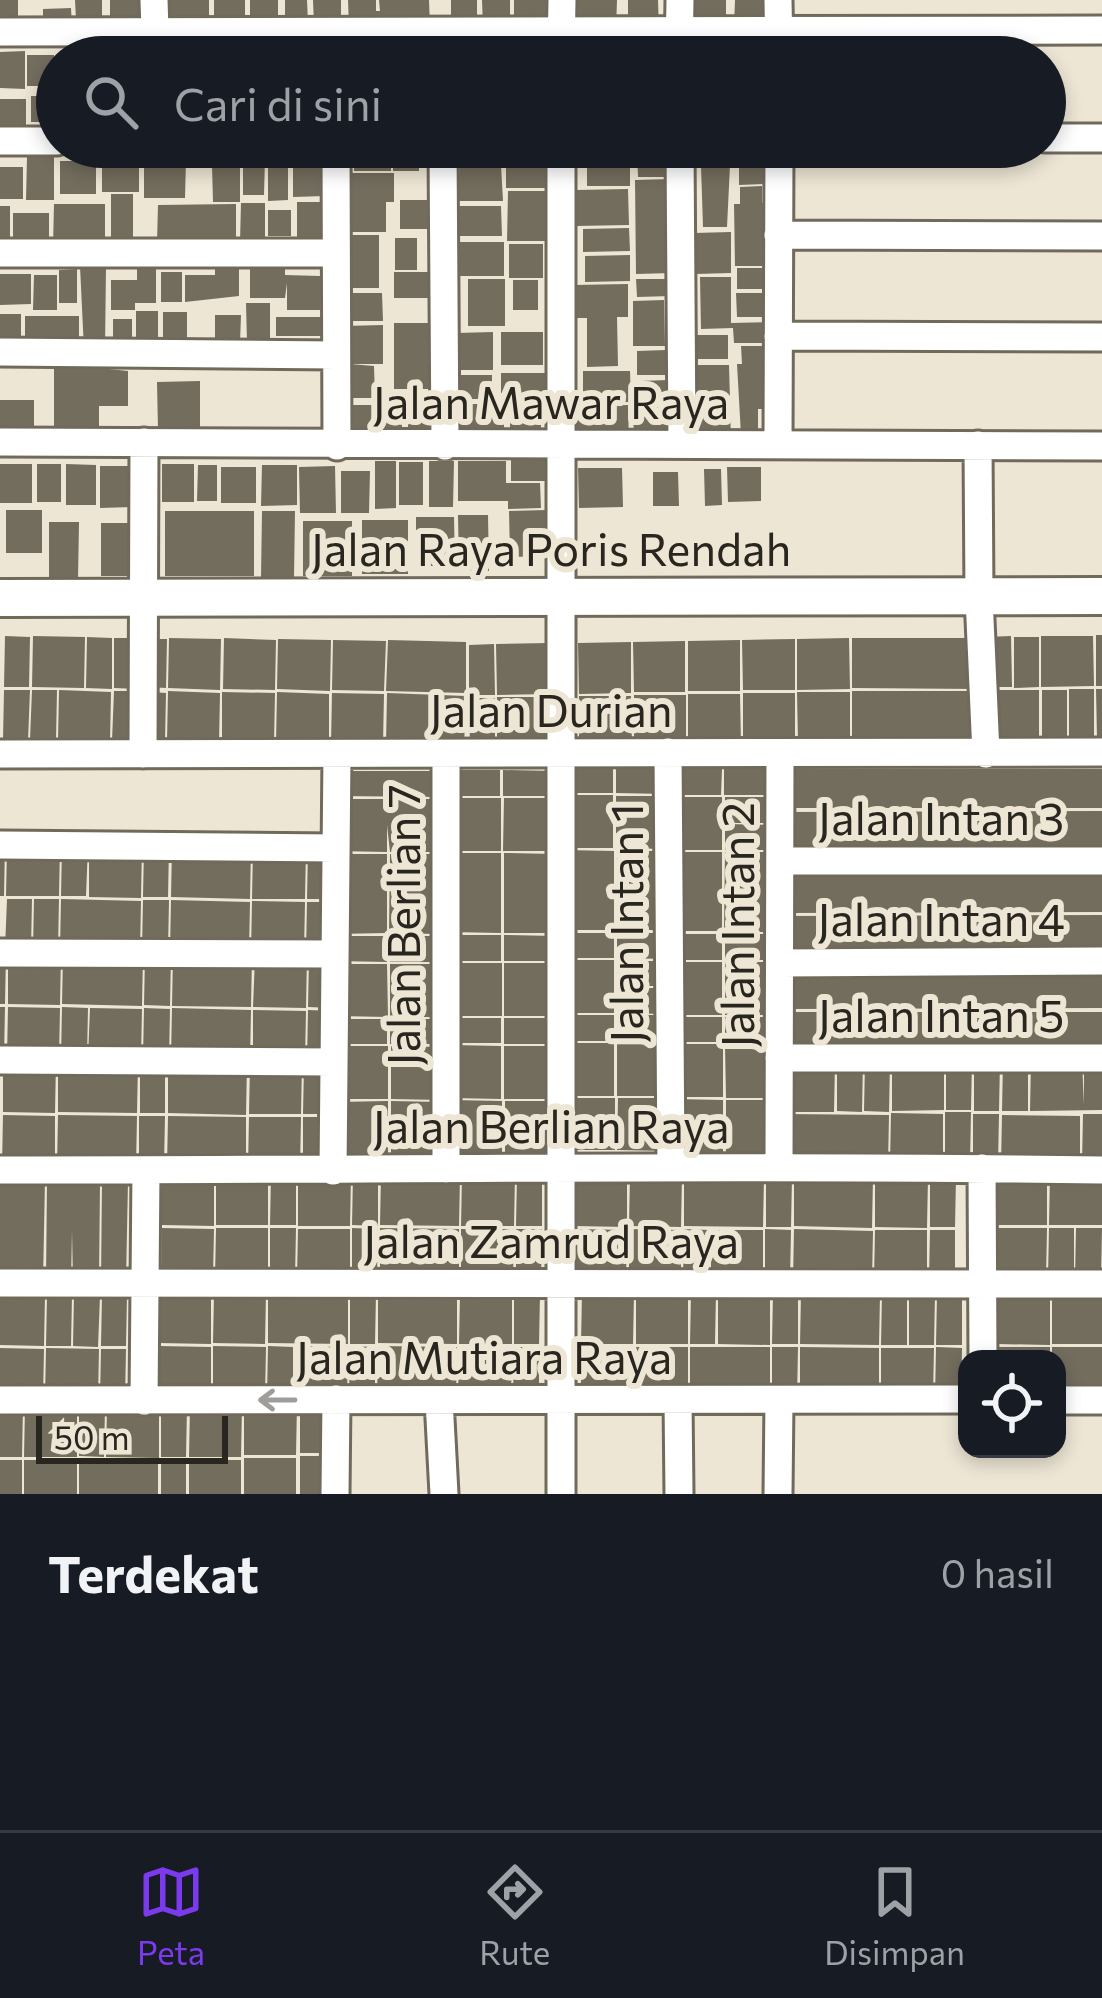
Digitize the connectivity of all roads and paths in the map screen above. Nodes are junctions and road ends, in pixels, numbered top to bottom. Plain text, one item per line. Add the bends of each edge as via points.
1 (154, 0) edge
2 (562, 0) edge
3 (680, 0) edge
4 (778, 0) edge
5 (1102, 30) edge
6 (154, 31) junction
7 (0, 32) edge
8 (219, 36) edge
9 (561, 36) edge
10 (679, 36) edge
11 (778, 36) edge
12 (963, 36) edge
13 (1066, 138) edge
14 (1102, 138) edge
15 (0, 140) edge
16 (36, 141) edge
17 (336, 168) edge
18 (442, 168) edge
19 (561, 168) edge
20 (680, 168) edge
21 (779, 168) edge
22 (778, 236) junction
23 (1102, 236) edge
24 (0, 253) edge
25 (334, 253) junction
26 (778, 336) junction
27 (1102, 337) edge
28 (0, 352) edge
29 (336, 355) junction
30 (0, 442) edge
31 (144, 442) junction
32 (778, 443) junction
33 (682, 444) junction
34 (560, 445) junction
35 (978, 445) junction
36 (337, 446) junction
37 (445, 446) junction
38 (1102, 446) edge
39 (1102, 596) edge
40 (146, 597) junction
41 (979, 597) junction
42 (0, 598) edge
43 (559, 606) junction
44 (560, 752) junction
45 (668, 752) junction
46 (1102, 752) edge
47 (0, 754) edge
48 (143, 754) junction
49 (337, 754) junction
50 (446, 754) junction
51 (780, 754) junction
52 (986, 754) junction
53 (0, 845) edge
54 (336, 848) junction
55 (780, 861) junction
56 (1102, 861) edge
57 (0, 953) edge
58 (335, 954) junction
59 (1102, 961) edge
60 (780, 963) junction
61 (779, 1058) junction
62 (1102, 1058) edge
63 (0, 1060) edge
64 (333, 1062) junction
65 (562, 1165) junction
66 (671, 1166) junction
67 (446, 1168) junction
68 (779, 1168) junction
69 (982, 1168) junction
70 (1102, 1169) edge
71 (0, 1170) edge
72 (146, 1170) junction
73 (333, 1171) junction
74 (0, 1283) edge
75 (145, 1283) junction
76 (562, 1283) junction
77 (1102, 1284) edge
78 (982, 1285) junction
79 (983, 1350) edge
80 (336, 1399) junction
81 (958, 1399) edge
82 (0, 1400) edge
83 (439, 1400) junction
84 (678, 1400) junction
85 (778, 1400) junction
86 (1066, 1400) edge
87 (1102, 1400) edge
88 (144, 1401) junction
89 (562, 1401) junction
90 (335, 1494) edge
91 (444, 1494) edge
92 (561, 1494) edge
93 (679, 1494) edge
94 (778, 1494) edge

1 - 6 street
2 - 9 street
3 - 10 street
4 - 11 street
5 - 12 street
6 - 7 street
6 - 8 street
13 - 14 street
15 - 16 street
17 - 25 street
18 - 37 street
19 - 34 street
20 - 33 street
21 - 22 street
22 - 23 street
22 - 26 street
24 - 25 street
25 - 29 street
26 - 27 street
26 - 32 street
28 - 29 street
29 - 36 street
30 - 31 street, Jalan Mawar Raya
31 - 36 street, Jalan Mawar Raya
31 - 40 street
32 - 33 street, Jalan Mawar Raya
32 - 35 street, Jalan Mawar Raya
33 - 34 street, Jalan Mawar Raya
34 - 37 street, Jalan Mawar Raya
34 - 43 street
35 - 38 street, Jalan Mawar Raya
35 - 41 street
36 - 37 street, Jalan Mawar Raya
39 - 41 street, Jalan Raya Poris Rendah
40 - 42 street, Jalan Raya Poris Rendah
40 - 43 street, Jalan Raya Poris Rendah
40 - 48 street
41 - 43 street, Jalan Raya Poris Rendah
41 - 52 street
43 - 44 street
44 - 45 street, Jalan Durian
44 - 50 street, Jalan Durian
44 - 65 street
45 - 51 street, Jalan Durian
45 - 66 street, Jalan Intan 1
46 - 52 street, Jalan Durian
47 - 48 street, Jalan Durian
48 - 49 street, Jalan Durian
49 - 50 street, Jalan Durian
49 - 54 street
50 - 67 street, Jalan Berlian 7
51 - 52 street, Jalan Durian
51 - 55 street, Jalan Intan 2
53 - 54 street
54 - 58 street
55 - 56 street, Jalan Intan 3
55 - 60 street, Jalan Intan 2
57 - 58 street
58 - 64 street
59 - 60 street, Jalan Intan 4
60 - 61 street, Jalan Intan 2
61 - 62 street, Jalan Intan 5
61 - 68 street, Jalan Intan 2
63 - 64 street
64 - 73 street
65 - 66 street, Jalan Berlian Raya
65 - 67 street, Jalan Berlian Raya
65 - 76 street
66 - 68 street, Jalan Berlian Raya
67 - 73 street, Jalan Berlian Raya
68 - 69 street, Jalan Berlian Raya
69 - 70 street, Jalan Berlian Raya
69 - 78 street
71 - 72 street, Jalan Berlian Raya
72 - 73 street, Jalan Berlian Raya
72 - 75 street
74 - 75 street, Jalan Zamrud Raya
75 - 76 street, Jalan Zamrud Raya
75 - 88 street
76 - 78 street, Jalan Zamrud Raya
76 - 89 street
77 - 78 street, Jalan Zamrud Raya
78 - 79 street
80 - 83 street, Jalan Mutiara Raya
80 -> 88 street, Jalan Mutiara Raya
80 - 90 street
81 - 85 street, Jalan Mutiara Raya
82 - 88 street, Jalan Mutiara Raya
83 - 89 street, Jalan Mutiara Raya
83 - 91 street
84 - 85 street, Jalan Mutiara Raya
84 - 89 street, Jalan Mutiara Raya
84 - 93 street
85 - 94 street
86 - 87 street
89 - 92 street

